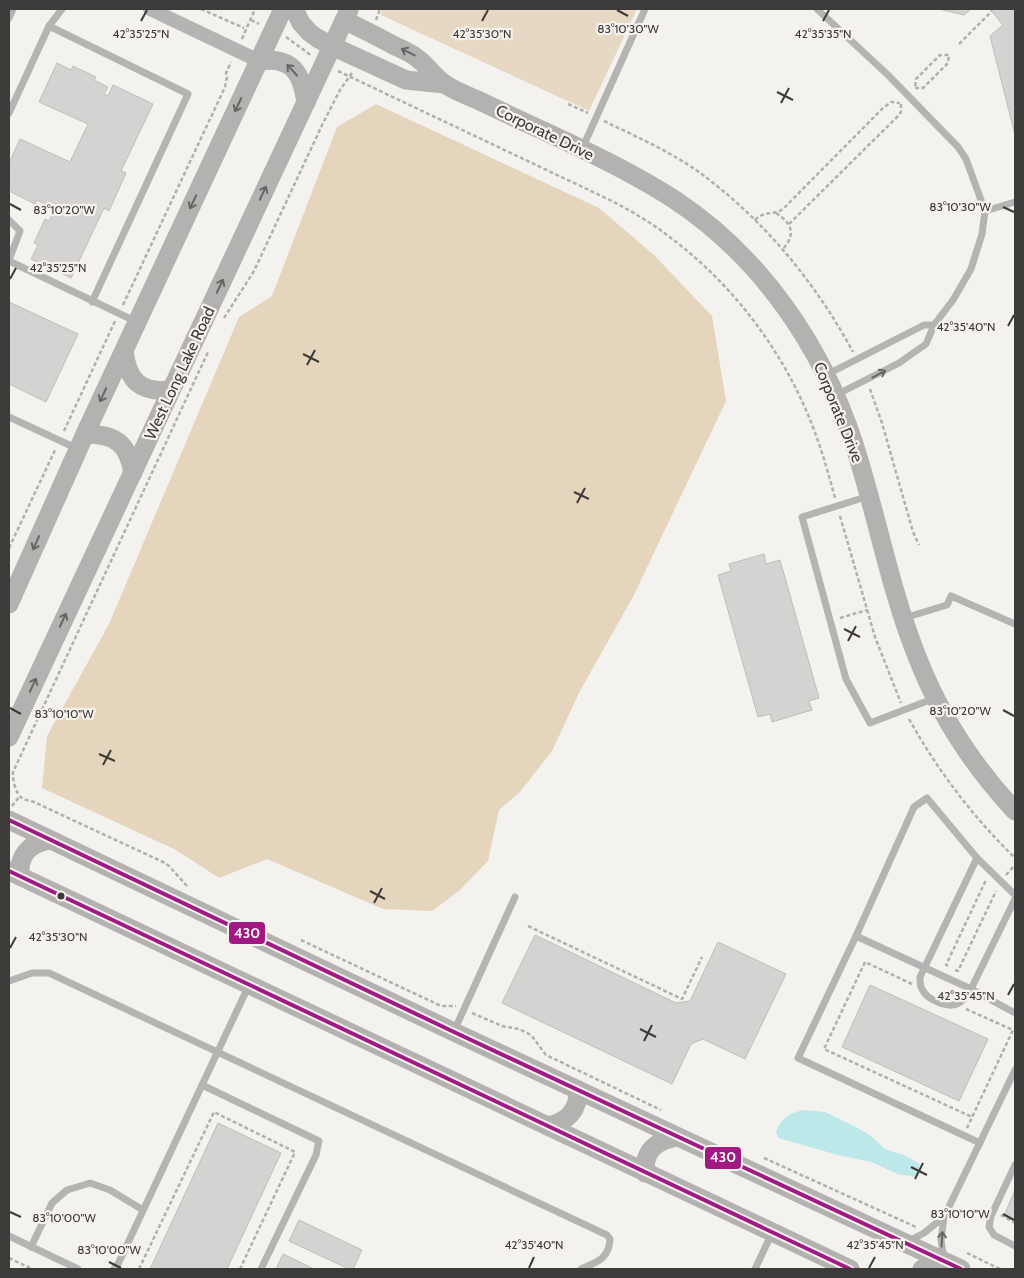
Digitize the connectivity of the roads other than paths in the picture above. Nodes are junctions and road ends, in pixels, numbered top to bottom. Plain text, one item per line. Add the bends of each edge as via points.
1 (13, 9) edge
2 (62, 9) edge
3 (150, 9) edge
4 (284, 9) edge
5 (294, 9) edge
6 (645, 9) edge
7 (817, 9) edge
8 (346, 14) edge
9 (9, 18) edge
10 (49, 26) junction
11 (332, 46) junction
12 (259, 61) junction
13 (444, 84) junction
14 (306, 102) junction
15 (9, 113) edge
16 (582, 150) junction
17 (1015, 202) edge
18 (985, 211) junction
19 (9, 220) edge
20 (9, 261) edge
21 (92, 302) junction
22 (137, 322) junction
23 (934, 324) junction
24 (124, 351) junction
25 (826, 375) junction
26 (171, 390) junction
27 (836, 396) junction
28 (9, 417) edge
29 (82, 442) junction
30 (133, 473) junction
31 (869, 496) junction
32 (9, 604) edge
33 (904, 618) junction
34 (1015, 624) edge
35 (936, 698) junction
36 (9, 737) edge
37 (1015, 811) edge
38 (9, 820) edge
39 (50, 840) junction
40 (977, 858) junction
41 (14, 874) edge
42 (1015, 895) edge
43 (515, 897) dead end
44 (1015, 899) edge
45 (856, 936) junction
46 (924, 967) junction
47 (9, 982) edge
48 (249, 984) junction
49 (972, 989) junction
50 (1015, 1013) edge
51 (454, 1032) junction
52 (217, 1053) junction
53 (1015, 1070) edge
54 (202, 1085) junction
55 (578, 1090) junction
56 (548, 1126) junction
57 (677, 1137) junction
58 (980, 1143) junction
59 (1015, 1165) edge
60 (645, 1173) junction
61 (143, 1210) junction
62 (944, 1216) junction
63 (773, 1233) junction
64 (9, 1236) edge
65 (905, 1243) junction
66 (1015, 1246) edge
67 (31, 1247) junction
68 (956, 1261) edge
69 (78, 1269) edge
70 (114, 1269) edge
71 (261, 1269) edge
72 (581, 1269) edge
73 (755, 1269) edge
74 (850, 1269) edge
75 (922, 1269) edge

1 - 9 lane
2 - 10 lane
3 - 12 street
4 - 12 main road
5 - 11 main road, Corporate Drive via 309,32
6 - 16 lane
7 - 18 lane via 958,146
8 - 11 main road, West Long Lake Road
13 -> 8 main road, Corporate Drive via 415,56
10 - 15 lane
10 - 21 lane via 188,94
11 - 13 main road, Corporate Drive via 406,80
11 - 14 main road, West Long Lake Road
14 -> 12 main road via 304,89 294,69 280,60
12 -> 22 main road
13 - 16 main road, Corporate Drive
26 -> 14 main road, West Long Lake Road
16 - 25 main road, Corporate Drive via 664,193 729,243 784,306
17 - 18 lane
18 - 23 lane via 971,270
19 - 20 lane via 20,231
20 - 21 lane
21 - 22 lane
22 - 24 main road
23 - 25 lane via 924,325
27 -> 23 lane via 912,355 926,344
24 - 26 main road via 126,365 137,384 154,390
24 -> 29 main road
25 - 27 main road, Corporate Drive
26 - 30 main road, West Long Lake Road
27 - 31 main road, Corporate Drive
28 - 29 lane
29 - 30 main road via 104,435 112,438 126,450
29 -> 32 main road
36 -> 30 main road, West Long Lake Road
31 - 33 main road, Corporate Drive
31 - 35 lane via 802,517 846,679 870,723
33 - 34 lane via 947,605 951,596
33 - 35 main road, Corporate Drive
35 - 37 main road, Corporate Drive via 970,755
38 - 39 main road
39 - 41 main road via 34,844
39 - 51 main road
40 - 42 lane
40 - 45 lane via 927,798 914,807
40 - 46 lane
41 - 48 main road
43 - 51 lane
44 - 49 lane
45 - 46 lane
45 - 58 lane via 798,1058
46 - 49 lane
46 - 49 lane via 920,977 921,988 940,1002 952,1006 958,1004
47 - 52 lane via 32,973 49,973
48 - 52 lane
48 - 56 main road
49 - 50 lane
51 - 55 main road
52 - 54 lane
52 - 72 lane via 607,1235 610,1239 606,1254 596,1263
53 - 58 lane
54 - 61 lane
54 - 71 lane via 318,1141 316,1155
55 - 56 main road via 574,1111 564,1121
55 - 57 main road
56 - 60 main road
57 - 60 main road via 665,1139 652,1149 646,1160
57 - 65 main road
58 - 62 lane
59 - 66 lane via 989,1227 994,1235
60 - 63 main road
61 - 67 lane via 110,1190 90,1183 67,1190 52,1203
61 - 70 lane
62 - 65 lane
68 -> 62 lane via 941,1240
63 - 73 lane
63 - 74 main road
64 - 67 lane
65 - 68 main road
67 - 69 lane
68 - 75 main road

